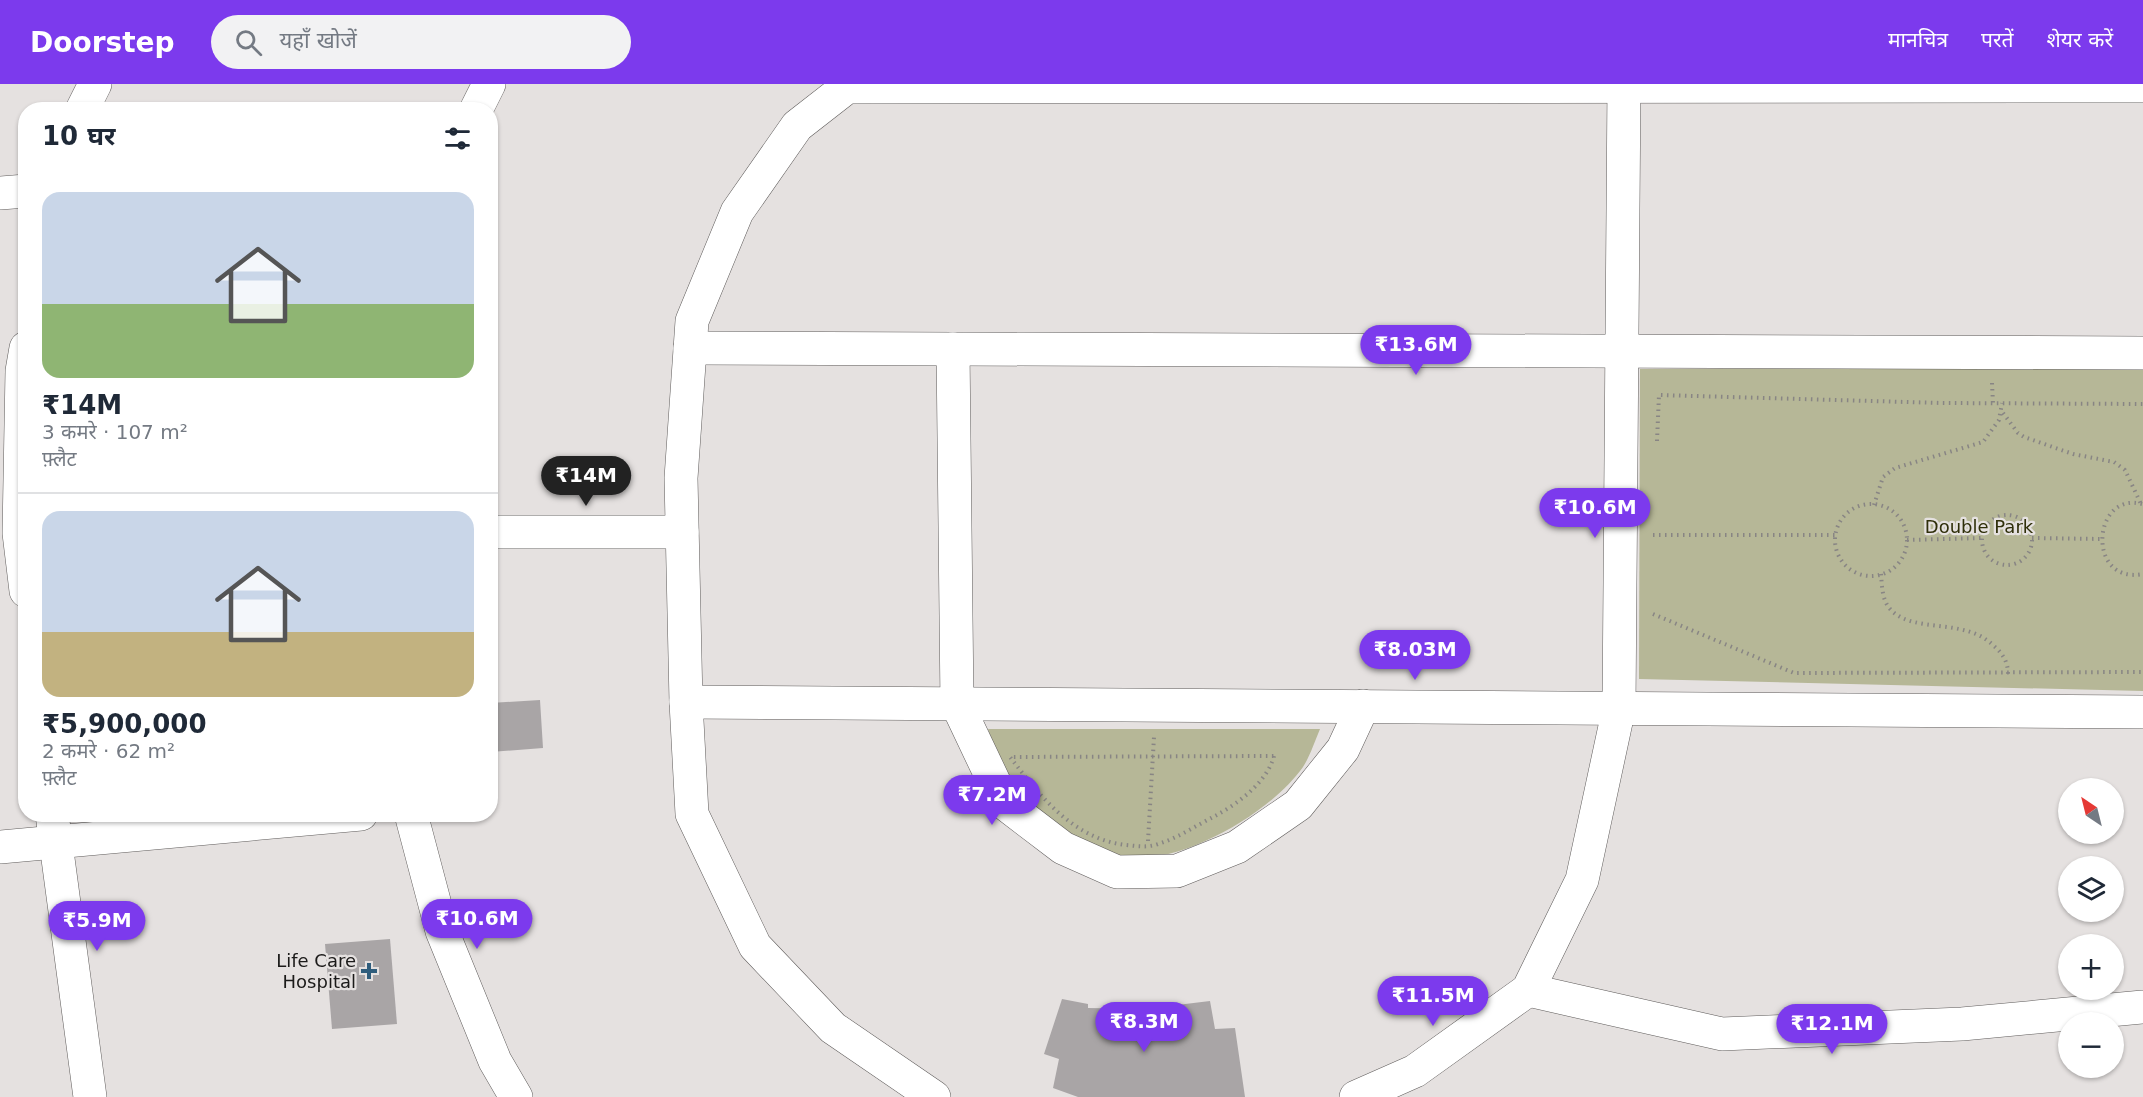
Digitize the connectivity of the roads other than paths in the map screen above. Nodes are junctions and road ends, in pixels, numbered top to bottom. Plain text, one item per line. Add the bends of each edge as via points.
1 (95, 84) edge
2 (489, 84) edge
3 (1624, 85) edge
4 (2143, 86) edge
5 (86, 102) edge
6 (480, 102) edge
7 (18, 192) edge
8 (0, 193) edge
9 (690, 348) junction
10 (953, 349) junction
11 (1622, 351) junction
12 (2143, 353) edge
13 (18, 416) edge
14 (10, 506) edge
15 (18, 530) edge
16 (498, 532) edge
17 (682, 532) junction
18 (686, 702) junction
19 (957, 704) junction
20 (1363, 706) junction
21 (1619, 708) junction
22 (2143, 712) edge
23 (198, 822) edge
24 (413, 822) edge
25 (54, 829) edge
26 (0, 847) edge
27 (1528, 990) junction
28 (2143, 1007) edge
29 (90, 1097) edge
30 (516, 1097) edge
31 (934, 1097) edge
32 (1356, 1097) edge

1 - 5 street
2 - 6 street
3 - 4 street
3 - 9 street via 847,87 797,126 737,212 692,321
3 - 11 street
7 - 8 street
9 - 10 street
9 - 17 street via 681,478
10 - 11 street
10 - 19 street
11 - 12 street
11 - 21 street
13 - 14 street
14 - 15 street
16 - 17 street
17 - 18 street
18 - 19 street
18 - 31 street via 692,814 755,945 833,1028
19 - 20 street
19 - 20 street via 1004,803 1064,848 1117,872 1147,859 1177,871 1237,847 1298,805 1343,749
20 - 21 street
21 - 22 street
21 - 27 street via 1582,880
23 - 25 street
24 - 30 street via 442,931 495,1061
25 - 26 street
25 - 29 street
27 - 28 street via 1722,1034 1962,1024
27 - 32 street via 1415,1071

